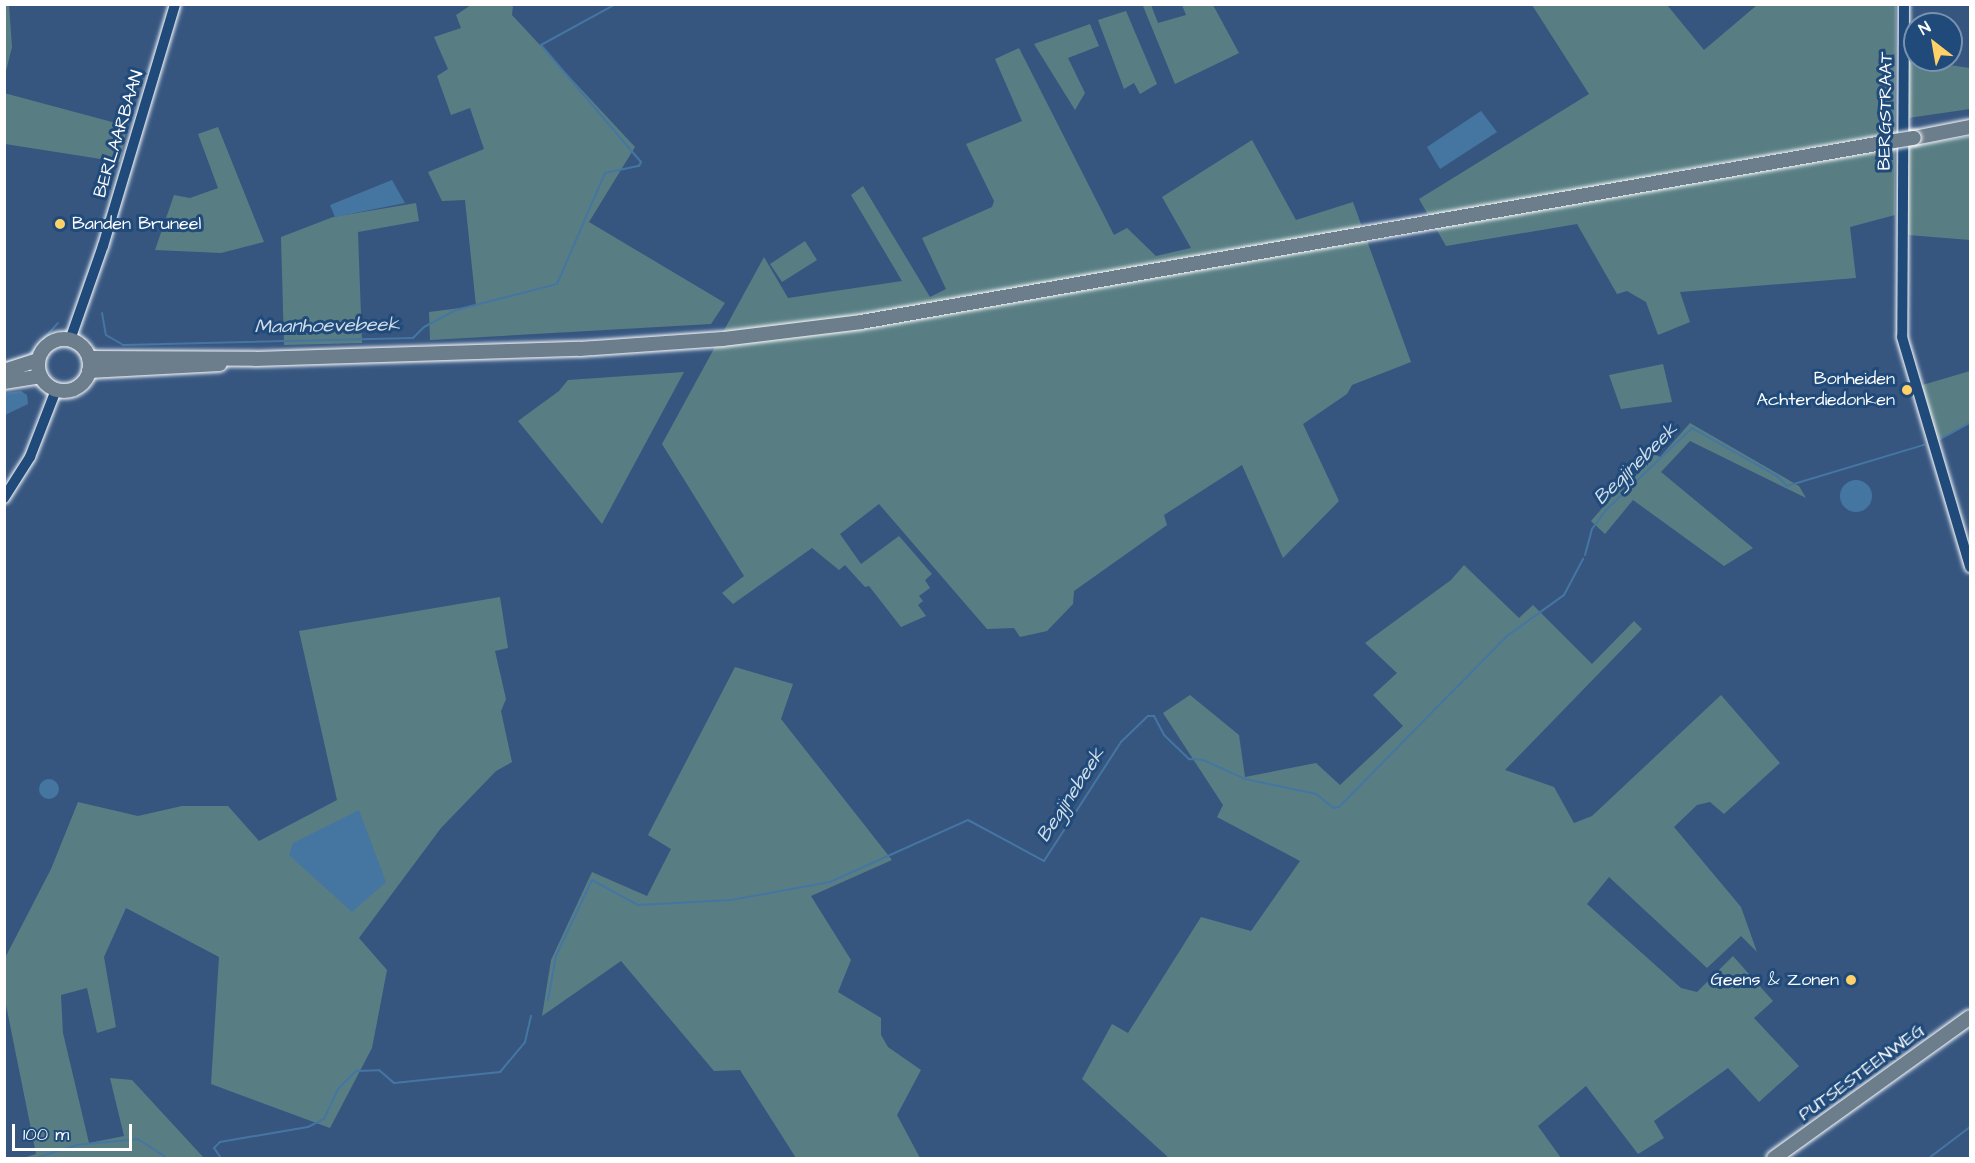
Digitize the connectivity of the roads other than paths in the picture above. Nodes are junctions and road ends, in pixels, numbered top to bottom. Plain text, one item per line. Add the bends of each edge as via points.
1 (175, 4) edge
2 (1904, 4) edge
3 (1971, 127) edge
4 (70, 340) junction
5 (38, 360) junction
6 (89, 364) junction
7 (4, 371) edge
8 (40, 376) junction
9 (4, 382) edge
10 (56, 390) junction
11 (4, 498) edge
12 (1971, 567) edge
13 (1971, 1017) edge
14 (1774, 1158) edge

1 - 4 street, BERLAARBAAN via 103,246
2 - 12 street, BERGSTRAAT via 1899,306 1904,354
3 - 6 main road, bridge via 991,301 723,339 580,349
4 - 5 main road via 50,343
4 - 6 main road via 82,346
5 - 7 main road
5 - 8 main road
6 - 10 main road via 75,389
8 - 9 main road
8 - 10 main road
10 - 11 street via 30,457
13 - 14 main road, PUTSESTEENWEG

